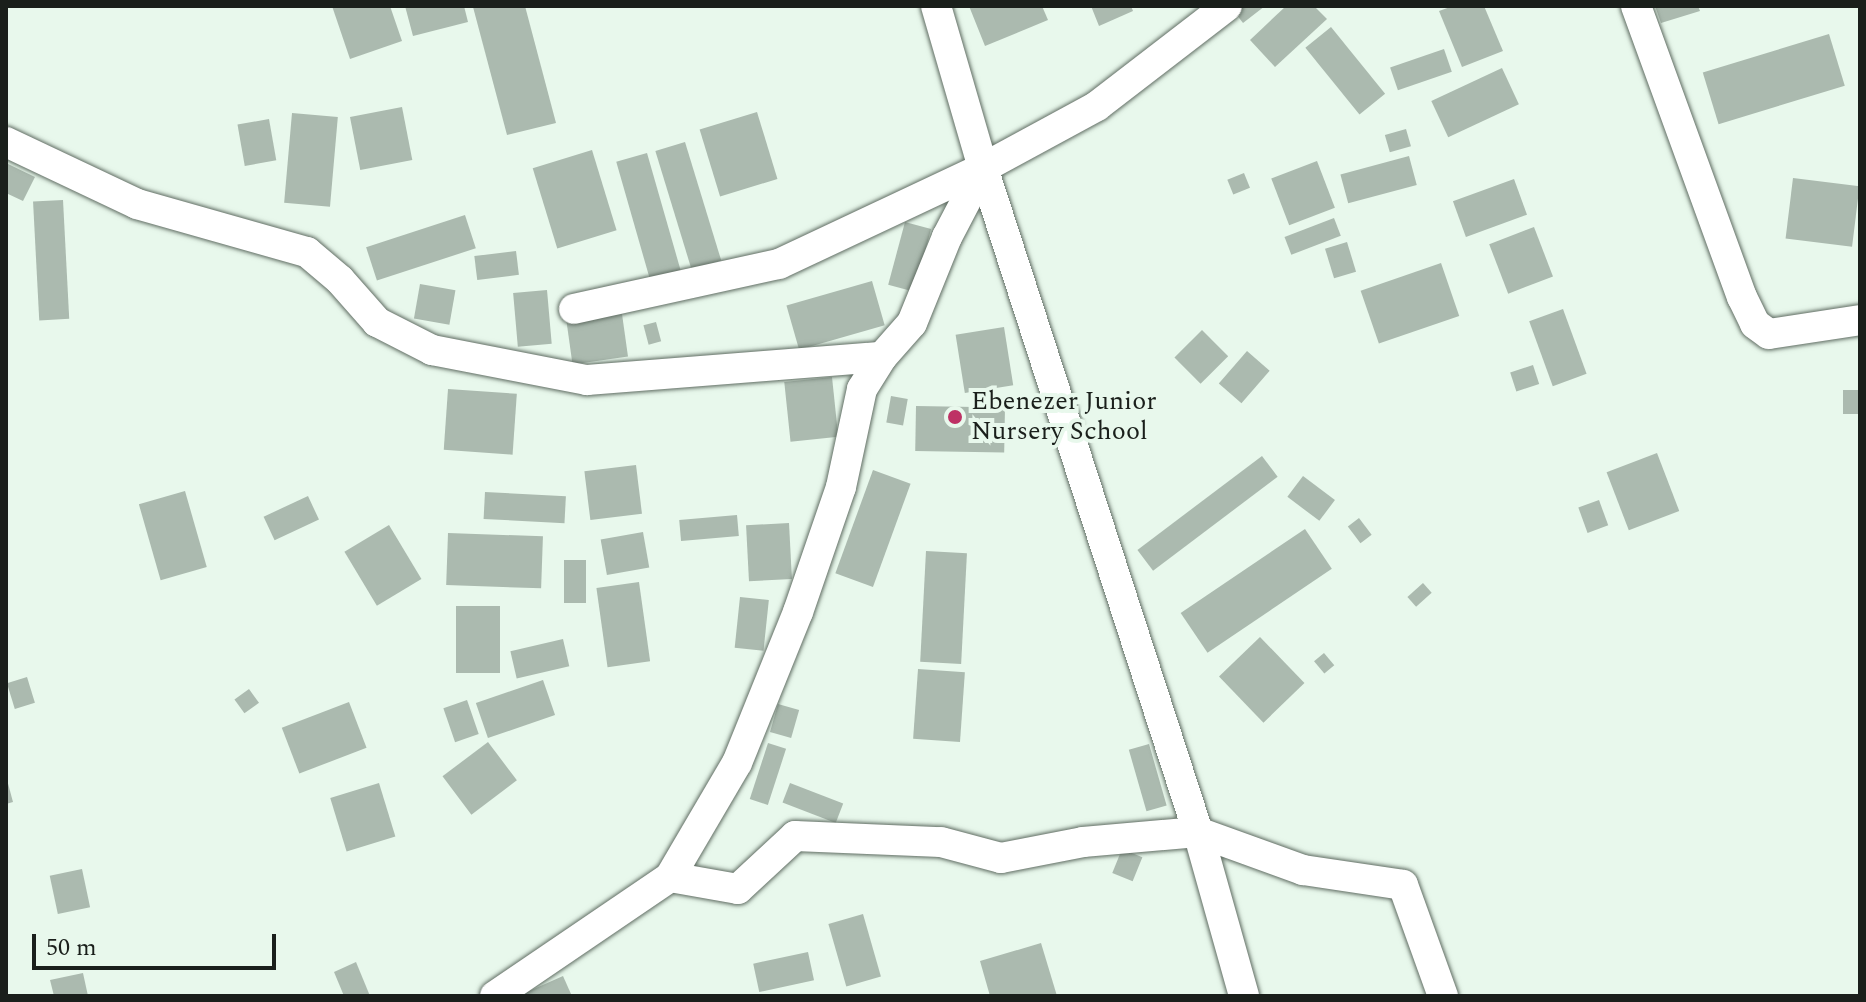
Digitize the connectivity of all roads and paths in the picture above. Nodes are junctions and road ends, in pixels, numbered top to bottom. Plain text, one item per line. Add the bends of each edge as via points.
1 (936, 6) edge
2 (1227, 6) edge
3 (1636, 6) edge
4 (6, 142) edge
5 (983, 168) junction
6 (574, 309) dead end
7 (1860, 320) edge
8 (882, 357) junction
9 (1198, 832) junction
10 (670, 877) junction
11 (495, 996) edge
12 (1244, 996) edge
13 (1443, 996) edge

1 - 5 street
2 - 5 street via 1097,106
3 - 7 street via 1755,324 1769,334
4 - 8 street via 137,204 307,252 377,322 432,350 587,380
5 - 6 street via 779,264
5 - 8 street via 912,323
5 - 9 street
8 - 10 street via 862,389 841,487 743,749
9 - 10 street via 1083,842 1001,858 941,842 795,836 738,889
9 - 12 street
9 - 13 street via 1303,870 1403,885
10 - 11 street

